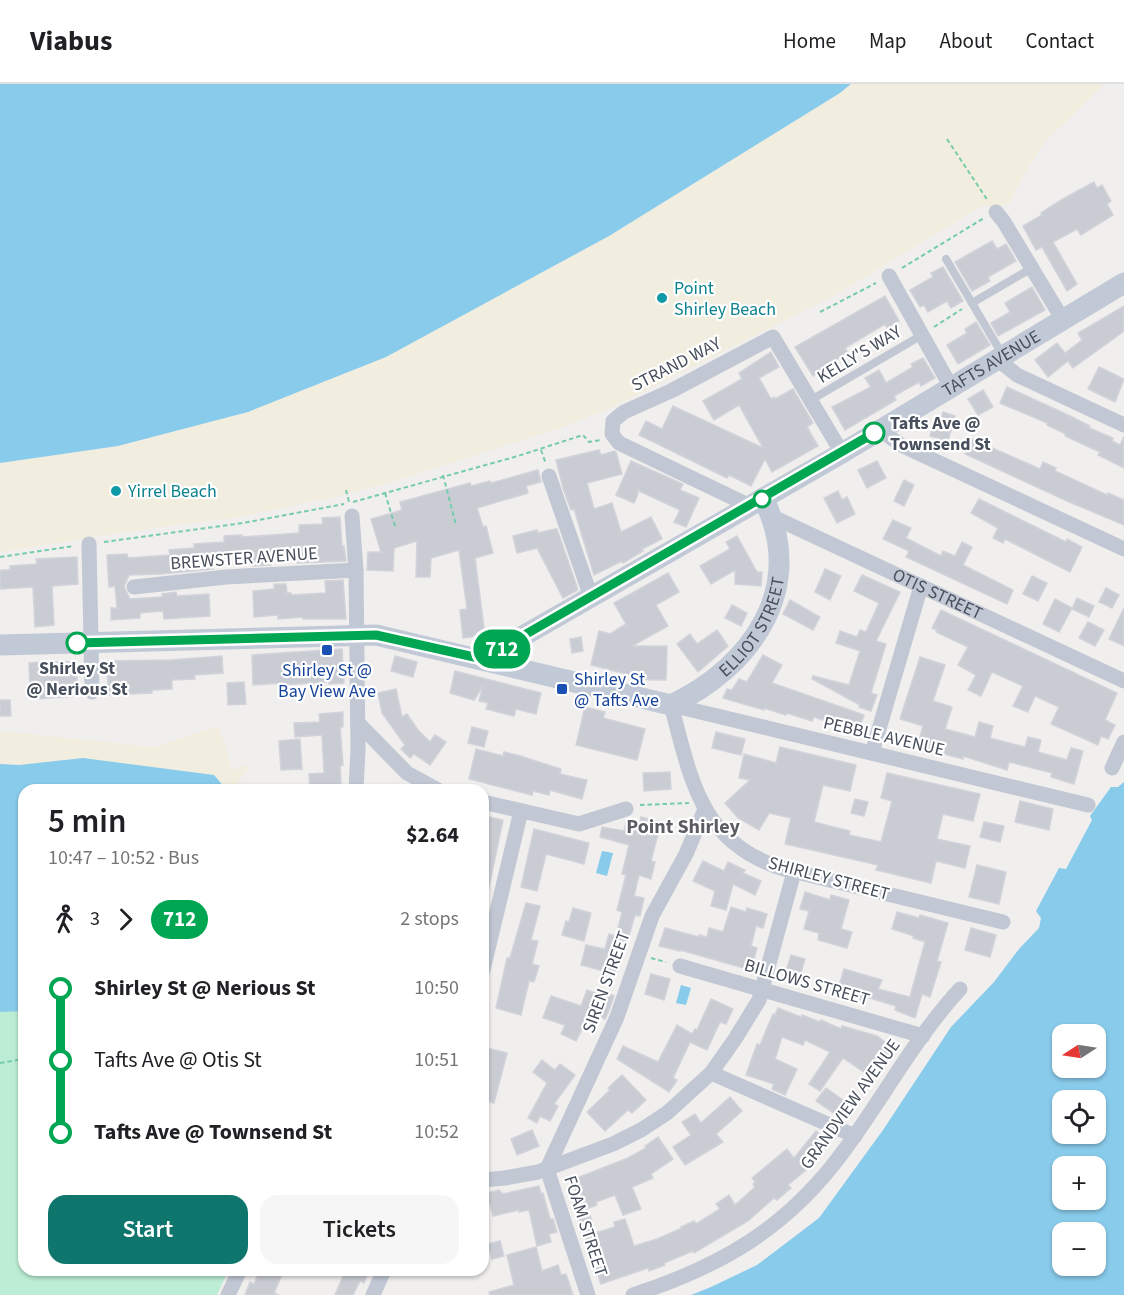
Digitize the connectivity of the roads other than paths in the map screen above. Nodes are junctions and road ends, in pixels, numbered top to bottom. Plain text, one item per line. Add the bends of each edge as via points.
1 (996, 212) road end
2 (946, 260) dead end
3 (1032, 268) junction
4 (889, 276) road end
5 (1124, 283) edge
6 (972, 303) junction
7 (1063, 320) junction
8 (922, 335) junction
9 (1000, 358) junction
10 (951, 387) junction
11 (811, 400) junction
12 (1124, 425) edge
13 (880, 430) junction
14 (613, 437) joint
15 (842, 453) junction
16 (549, 476) dead end
17 (761, 507) junction
18 (350, 509) road end
19 (95, 543) road end
20 (1124, 549) edge
21 (356, 570) junction
22 (921, 586) junction
23 (135, 587) dead end
24 (591, 597) junction
25 (356, 635) junction
26 (90, 642) junction
27 (0, 645) edge
28 (483, 659) junction
29 (1124, 681) edge
30 (92, 692) dead end
31 (671, 705) junction
32 (358, 723) junction
33 (1124, 742) edge
34 (872, 753) junction
35 (1112, 768) dead end
36 (357, 784) edge
37 (427, 784) edge
38 (489, 803) edge
39 (1088, 805) dead end
40 (626, 809) road end
41 (705, 809) junction
42 (521, 811) junction
43 (794, 872) junction
44 (1004, 922) dead end
45 (489, 945) edge
46 (680, 966) dead end
47 (960, 989) dead end
48 (763, 990) junction
49 (923, 1036) junction
50 (711, 1073) junction
51 (855, 1136) junction
52 (547, 1170) junction
53 (489, 1179) edge
54 (237, 1276) edge
55 (381, 1276) edge
56 (228, 1295) edge
57 (373, 1295) edge
58 (588, 1295) edge
59 (633, 1295) edge

1 - 3 street
2 - 6 lane
3 - 6 lane
3 - 7 street
4 - 8 street
5 - 7 main road, TAFTS AVENUE
6 - 9 lane
7 - 9 main road, TAFTS AVENUE
8 - 10 street
8 - 11 lane, KELLY'S WAY
9 - 10 main road, TAFTS AVENUE
9 - 12 street via 1017,375
10 - 13 main road, TAFTS AVENUE
11 - 14 street, STRAND WAY via 773,337 619,414 611,426
11 - 15 street
13 - 15 main road, TAFTS AVENUE
13 - 20 street via 901,445
14 - 17 street, OTIS STREET via 633,450
15 - 17 main road, TAFTS AVENUE
16 - 24 street
17 - 22 street, OTIS STREET
17 - 24 main road, TAFTS AVENUE
17 - 31 main road, ELLIOT STREET via 777,539 774,596 762,626 743,654 720,676
18 - 21 street
19 - 26 street
21 - 23 street, BREWSTER AVENUE
21 - 25 street
22 - 29 street, OTIS STREET
22 - 34 street
24 - 28 main road, TAFTS AVENUE
25 - 26 main road
25 - 28 main road via 386,636
25 - 32 street
26 - 27 main road
26 - 30 street
28 - 31 main road
31 - 34 street, PEBBLE AVENUE
31 - 41 street, SHIRLEY STREET via 693,784
32 - 36 street
32 - 37 street via 407,773
33 - 35 street
34 - 39 street, PEBBLE AVENUE
38 - 42 street
40 - 42 street via 579,824
41 - 43 street, SHIRLEY STREET via 740,847 757,859
41 - 52 street, SIREN STREET via 652,916 617,1017
42 - 45 street
43 - 44 street, SHIRLEY STREET
43 - 48 street
46 - 48 street, BILLOWS STREET
47 - 49 street, GRANDVIEW AVENUE
48 - 49 street, BILLOWS STREET
48 - 50 street
49 - 51 street, GRANDVIEW AVENUE
50 - 51 street
50 - 52 street via 679,1104 640,1131
51 - 59 street, GRANDVIEW AVENUE via 817,1185 757,1238 701,1270
52 - 53 street
52 - 58 street, FOAM STREET
54 - 56 street
55 - 57 street

